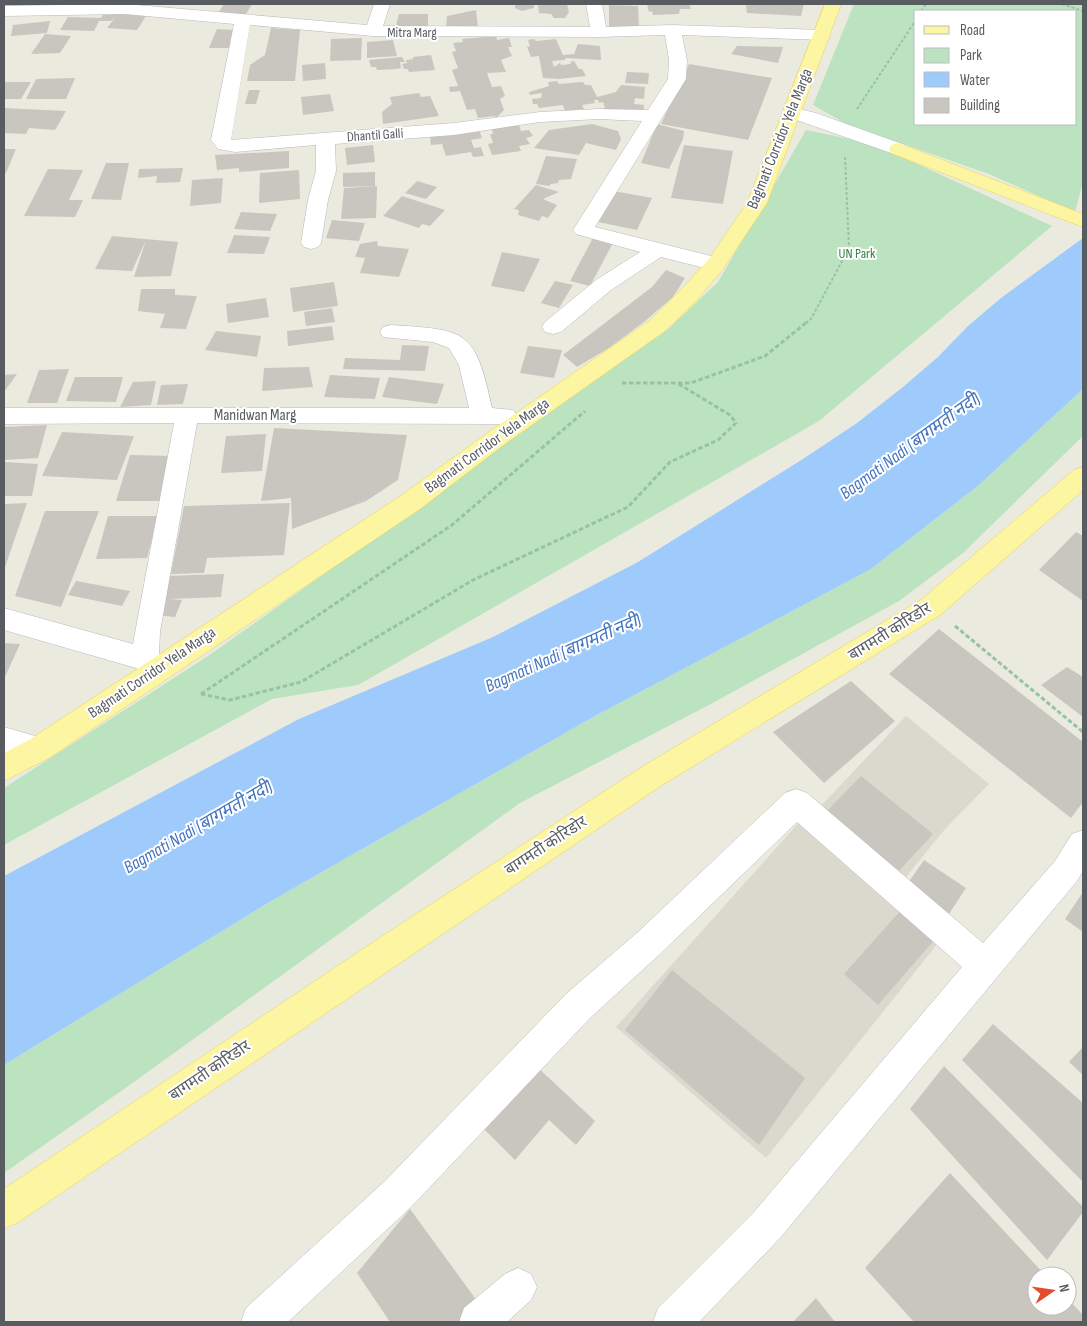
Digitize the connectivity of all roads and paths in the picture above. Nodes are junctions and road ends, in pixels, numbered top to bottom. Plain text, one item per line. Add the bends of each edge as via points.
1 (382, 4) edge
2 (594, 4) edge
3 (833, 4) edge
4 (1062, 4) edge
5 (215, 10) edge
6 (1083, 11) edge
7 (9, 12) edge
8 (243, 19) junction
9 (914, 23) edge
10 (4, 29) edge
11 (672, 30) junction
12 (373, 32) junction
13 (600, 32) junction
14 (822, 36) junction
15 (791, 112) junction
16 (653, 116) junction
17 (844, 129) junction
18 (325, 139) junction
19 (898, 149) joint
20 (1083, 221) edge
21 (311, 243) dead end
22 (658, 250) junction
23 (716, 264) junction
24 (554, 327) dead end
25 (391, 332) dead end
26 (677, 383) junction
27 (620, 384) dead end
28 (591, 407) dead end
29 (187, 414) junction
30 (4, 416) edge
31 (482, 416) junction
32 (505, 416) dead end
33 (1083, 476) edge
34 (931, 607) junction
35 (4, 619) edge
36 (151, 664) junction
37 (1083, 732) edge
38 (4, 740) edge
39 (39, 749) junction
40 (4, 768) edge
41 (1083, 844) edge
42 (986, 966) junction
43 (4, 1210) edge
44 (518, 1287) dead end
45 (260, 1322) edge
46 (478, 1322) edge
47 (672, 1322) edge

1 - 12 street
2 - 13 street
3 - 14 main road, Bagmati Corridor Yela Marga
4 - 6 path
5 - 7 street, Mitra Marg via 99,8
5 - 8 street, Mitra Marg
7 - 10 street
8 - 12 street, Mitra Marg
8 - 18 street, Dhantil Galli via 220,140 235,146
9 - 17 path
11 - 13 street, Mitra Marg
11 - 14 street, Mitra Marg
11 - 16 street via 678,60 677,79
12 - 13 street, Mitra Marg
14 - 15 main road, Bagmati Corridor Yela Marga
15 - 17 street
15 - 23 main road, Bagmati Corridor Yela Marga via 757,203
16 - 18 street, Dhantil Galli via 540,117 454,129
16 - 22 street via 583,230
17 - 19 street
17 - 26 path via 848,248 811,319 765,356 691,383
18 - 21 street via 326,171
19 - 20 main road
22 - 23 street
22 - 24 street via 633,263
23 - 36 main road, Bagmati Corridor Yela Marga via 657,326 411,502
25 - 31 street via 438,336 458,343 467,359
26 - 27 path
26 - 28 path via 730,415 736,423 718,440 670,462 628,506 473,580 301,682 230,700 201,694 452,525
29 - 30 street, Manidwan Marg
29 - 31 street, Manidwan Marg
29 - 36 street via 147,632
31 - 32 street, Manidwan Marg
33 - 34 main road, बागमती कोरिडोर
34 - 37 path
34 - 43 main road, बागमती कोरिडोर via 652,776
35 - 36 street
36 - 39 main road, Bagmati Corridor Yela Marga
38 - 39 street
39 - 40 main road, Bagmati Corridor Yela Marga
41 - 42 street via 1066,871
42 - 45 street via 796,803 578,1006 398,1194
42 - 47 street via 767,1225
44 - 46 street

